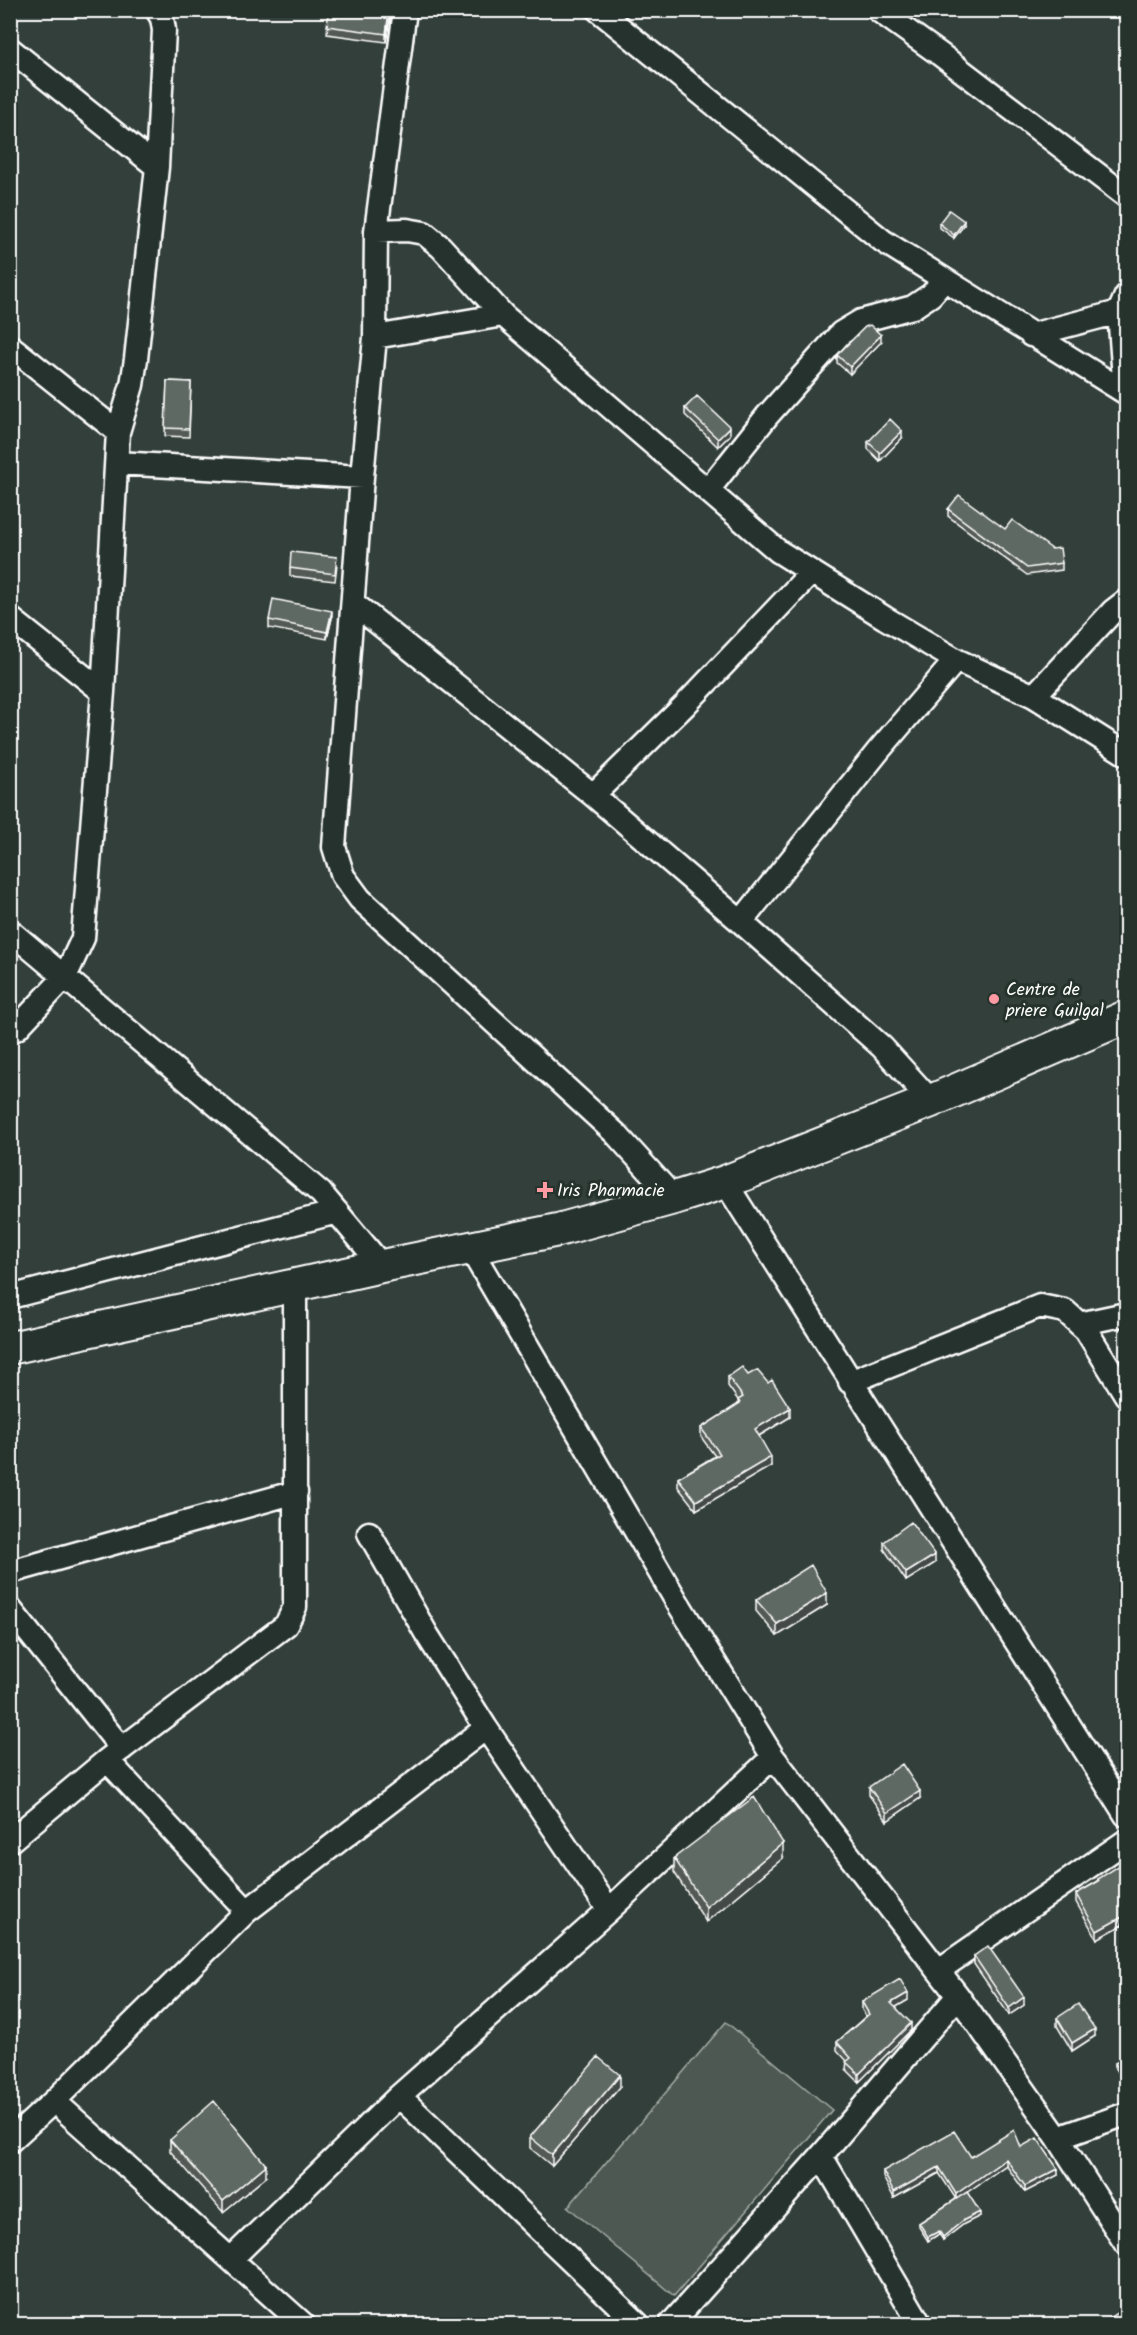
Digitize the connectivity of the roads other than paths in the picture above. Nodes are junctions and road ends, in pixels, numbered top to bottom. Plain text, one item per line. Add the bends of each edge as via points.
1 (157, 10) edge
2 (405, 10) edge
3 (598, 10) edge
4 (878, 10) edge
5 (10, 49) edge
6 (157, 167) junction
7 (1126, 196) edge
8 (376, 231) junction
9 (944, 280) junction
10 (1123, 304) edge
11 (503, 315) junction
12 (1031, 335) junction
13 (375, 337) junction
14 (10, 346) edge
15 (1126, 393) edge
16 (118, 432) junction
17 (117, 463) junction
18 (362, 477) junction
19 (708, 490) junction
20 (812, 572) junction
21 (1126, 601) edge
22 (353, 603) junction
23 (10, 618) edge
24 (956, 660) junction
25 (103, 692) junction
26 (1034, 696) junction
27 (1126, 754) edge
28 (593, 795) junction
29 (741, 922) junction
30 (10, 931) edge
31 (65, 977) junction
32 (1126, 1017) edge
33 (10, 1032) edge
34 (931, 1101) junction
35 (725, 1182) junction
36 (674, 1198) junction
37 (337, 1212) junction
38 (470, 1248) junction
39 (382, 1266) junction
40 (295, 1285) junction
41 (10, 1297) edge
42 (1126, 1314) edge
43 (1079, 1324) junction
44 (10, 1348) edge
45 (1120, 1373) edge
46 (850, 1382) junction
47 (1126, 1395) edge
48 (296, 1492) junction
49 (369, 1533) dead end
50 (10, 1572) edge
51 (10, 1609) edge
52 (486, 1728) junction
53 (115, 1754) junction
54 (773, 1757) junction
55 (1126, 1815) edge
56 (10, 1841) edge
57 (1126, 1841) edge
58 (609, 1910) junction
59 (247, 1911) junction
60 (939, 1970) junction
61 (958, 1996) junction
62 (399, 2096) junction
63 (54, 2101) junction
64 (1126, 2114) edge
65 (1058, 2138) junction
66 (10, 2141) edge
67 (821, 2156) junction
68 (1126, 2244) edge
69 (231, 2259) junction
70 (303, 2325) edge
71 (638, 2325) edge
72 (671, 2325) edge
73 (920, 2325) edge

1 - 6 street via 164,30
2 - 8 street
3 - 9 street via 883,241
4 - 7 street
5 - 6 street
6 - 16 street via 136,359
8 - 11 street via 424,233
8 - 13 street
9 - 12 street
9 - 19 street via 932,295 913,307 861,321 841,333
10 - 12 street
10 - 15 street
11 - 13 street
11 - 19 street
12 - 15 street
13 - 18 street
14 - 16 street
16 - 17 street
17 - 18 street
17 - 25 street
18 - 22 street
19 - 20 street via 778,551
20 - 24 street
20 - 28 street
21 - 26 street
22 - 28 street
22 - 36 street via 334,847 343,876 360,900 616,1134
23 - 25 street
24 - 26 street
24 - 29 street
25 - 31 street via 83,938
26 - 27 street
28 - 29 street
29 - 34 street via 882,1047
30 - 31 street
31 - 33 street
31 - 37 street via 321,1192
32 - 34 street
34 - 35 street
35 - 36 street
35 - 46 street
36 - 38 street via 558,1230
37 - 39 street
37 - 41 street
38 - 39 street
38 - 54 street via 676,1600
39 - 40 street
40 - 44 street
40 - 48 street
42 - 43 street
43 - 45 street
43 - 46 street via 1065,1311 1040,1306
45 - 47 street
46 - 55 street
48 - 50 street
48 - 53 street via 295,1607 286,1625
49 - 52 street
51 - 53 street
52 - 58 street
52 - 59 street
53 - 56 street
53 - 59 street
54 - 58 street
54 - 60 street
57 - 60 street
58 - 62 street
59 - 63 street
60 - 61 street
61 - 65 street
61 - 67 street
62 - 69 street
62 - 71 street
63 - 66 street
63 - 69 street
64 - 65 street
65 - 68 street
67 - 72 street
67 - 73 street
69 - 70 street

